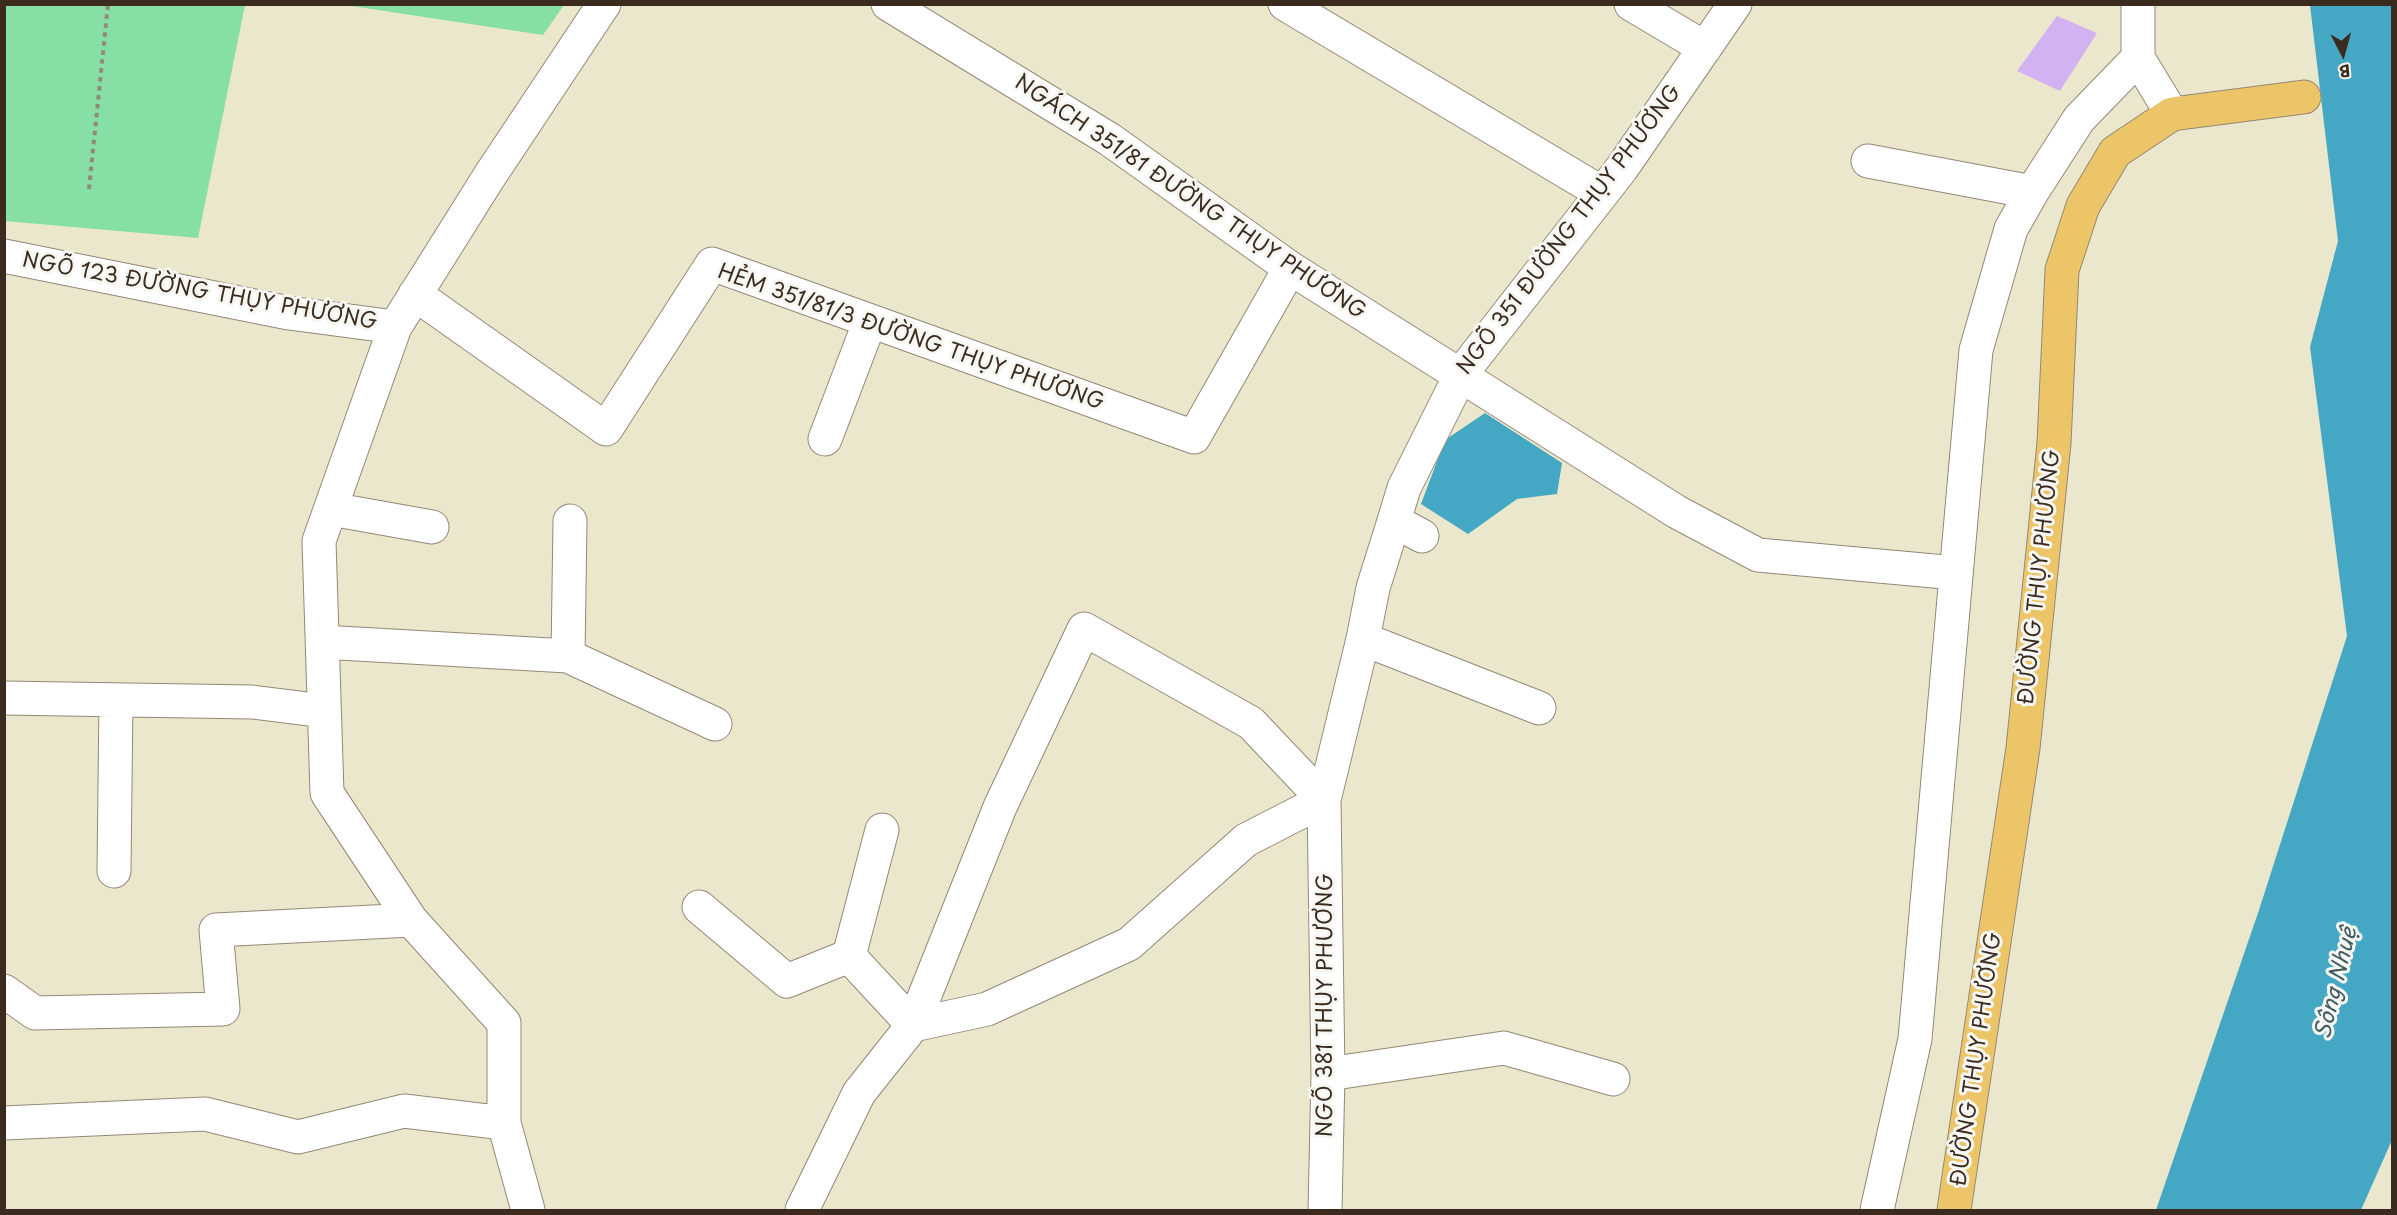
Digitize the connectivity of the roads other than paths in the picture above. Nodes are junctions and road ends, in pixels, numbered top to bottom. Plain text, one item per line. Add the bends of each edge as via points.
1 (604, 4) edge
2 (888, 4) edge
3 (1285, 4) edge
4 (1631, 4) edge
5 (1735, 4) edge
6 (2138, 4) edge
7 (1705, 48) junction
8 (2138, 58) junction
9 (2304, 97) dead end
10 (2172, 114) junction
11 (1868, 161) dead end
12 (2032, 192) junction
13 (1602, 193) junction
14 (4, 255) edge
15 (1290, 268) junction
16 (415, 294) junction
17 (870, 321) junction
18 (395, 327) junction
19 (1461, 374) junction
20 (825, 439) dead end
21 (331, 509) junction
22 (570, 521) dead end
23 (1394, 521) junction
24 (432, 526) dead end
25 (1422, 536) dead end
26 (1956, 573) junction
27 (1363, 639) junction
28 (322, 642) junction
29 (568, 656) junction
30 (4, 698) edge
31 (116, 700) junction
32 (1539, 708) dead end
33 (324, 711) junction
34 (715, 724) dead end
35 (1324, 800) junction
36 (882, 830) dead end
37 (114, 871) dead end
38 (699, 908) dead end
39 (411, 920) junction
40 (849, 956) junction
41 (4, 991) edge
42 (913, 1026) junction
43 (1328, 1074) junction
44 (1613, 1079) dead end
45 (4, 1123) edge
46 (504, 1123) junction
47 (528, 1210) edge
48 (802, 1210) edge
49 (1325, 1210) edge
50 (1877, 1210) edge
51 (1954, 1210) edge

1 - 16 street
2 - 15 street, NGÁCH 351/81 ĐƯỜNG THỤY PHƯƠNG via 1109,139
3 - 13 street
4 - 7 street
5 - 7 street, NGÕ 351 ĐƯỜNG THỤY PHƯƠNG
6 - 8 street
7 - 13 street, NGÕ 351 ĐƯỜNG THỤY PHƯƠNG
8 - 10 street
8 - 12 street via 2079,119
9 - 10 main road, ĐƯỜNG THỤY PHƯƠNG
10 - 51 main road, ĐƯỜNG THỤY PHƯƠNG via 2115,152 2083,206 2062,270 2054,443 2023,748
11 - 12 street
12 - 26 street via 2011,229 1976,350
13 - 19 street, NGÕ 351 ĐƯỜNG THỤY PHƯƠNG
14 - 18 street, NGÕ 123 ĐƯỜNG THỤY PHƯƠNG via 289,313
15 - 17 street, HẺM 351/81/3 ĐƯỜNG THỤY PHƯƠNG via 1194,437
15 - 19 street, NGÁCH 351/81 ĐƯỜNG THỤY PHƯƠNG
16 - 17 street, HẺM 351/81/3 ĐƯỜNG THỤY PHƯƠNG via 606,429 712,264
16 - 18 street
17 - 20 street
18 - 21 street
19 - 23 street, NGÕ 351 ĐƯỜNG THỤY PHƯƠNG via 1404,488
19 - 26 street, NGÁCH 351/81 ĐƯỜNG THỤY PHƯƠNG via 1677,512 1758,555
21 - 24 street
21 - 28 street via 319,541
22 - 29 street
23 - 25 street
23 - 27 street, NGÕ 351 ĐƯỜNG THỤY PHƯƠNG via 1373,588
26 - 50 street via 1915,1039
27 - 32 street
27 - 35 street, NGÕ 351 ĐƯỜNG THỤY PHƯƠNG
28 - 29 street
28 - 33 street
29 - 34 street
30 - 31 street
31 - 33 street via 252,702
31 - 37 street
33 - 39 street via 327,793
35 - 42 street via 1246,840 1129,944 987,1009
35 - 42 street via 1251,723 1084,629 1000,807
35 - 43 street, NGÕ 381 THỤY PHƯƠNG
36 - 40 street
38 - 40 street via 787,981
39 - 41 street via 216,930 223,1009 35,1013
39 - 46 street via 504,1023
40 - 42 street
42 - 48 street via 859,1094
43 - 44 street via 1504,1048
43 - 49 street, NGÕ 381 THỤY PHƯƠNG
45 - 46 street via 205,1114 297,1137 404,1111
46 - 47 street

